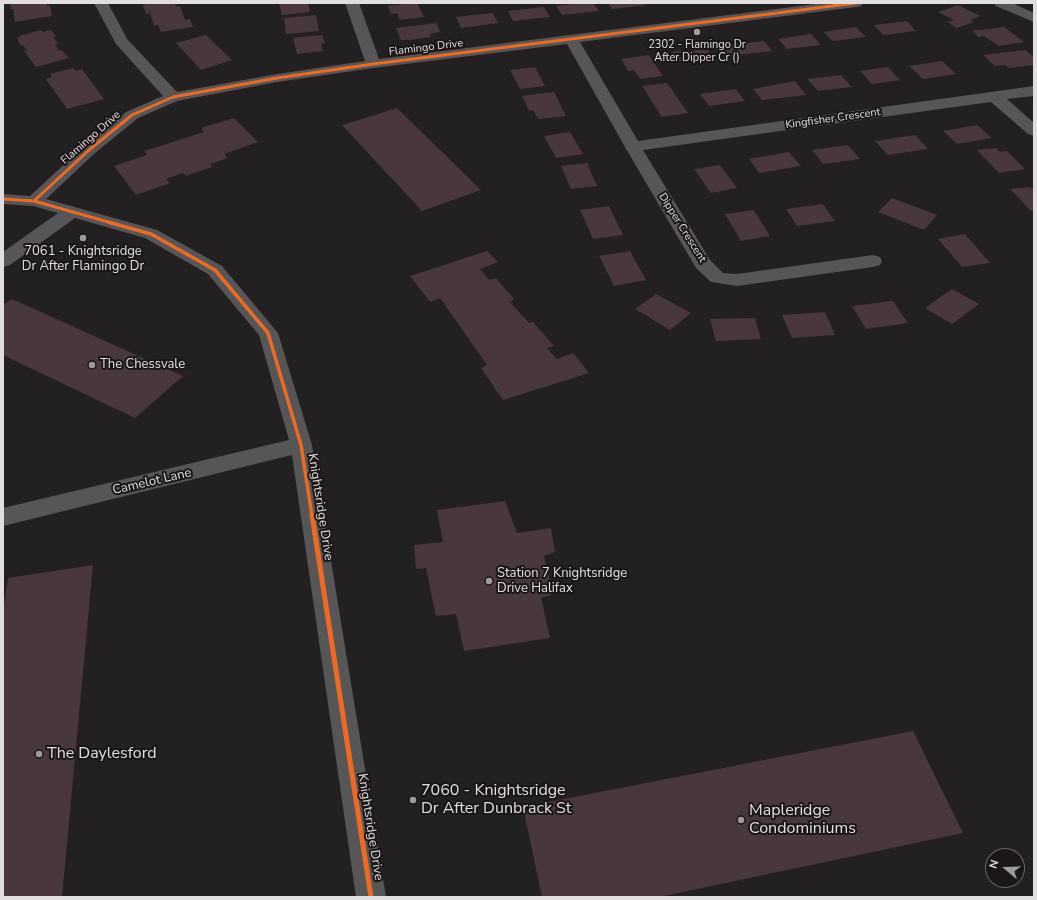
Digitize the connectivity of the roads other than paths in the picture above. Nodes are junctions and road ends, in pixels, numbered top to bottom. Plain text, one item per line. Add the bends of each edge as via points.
1 (101, 3) edge
2 (352, 3) edge
3 (745, 3) edge
4 (856, 3) edge
5 (1001, 3) edge
6 (756, 16) junction
7 (1034, 18) edge
8 (572, 40) junction
9 (373, 64) junction
10 (1034, 91) edge
11 (173, 97) junction
12 (995, 97) junction
13 (1034, 131) edge
14 (633, 147) junction
15 (3, 198) edge
16 (34, 200) junction
17 (73, 211) junction
18 (3, 261) edge
19 (873, 261) dead end
20 (301, 445) junction
21 (3, 517) edge
22 (371, 897) edge

1 - 11 street via 121,41
2 - 9 street
3 - 6 street
4 - 6 street, Flamingo Drive
5 - 7 street
6 - 8 street, Flamingo Drive
8 - 9 street, Flamingo Drive
8 - 14 street, Dipper Crescent
9 - 11 street, Flamingo Drive
10 - 12 street, Kingfisher Crescent
11 - 16 street, Flamingo Drive via 132,115
12 - 13 street
12 - 14 street, Kingfisher Crescent
14 - 19 street, Dipper Crescent via 703,264 718,278 737,280
15 - 16 street, Knightsridge Drive
16 - 17 street, Knightsridge Drive
17 - 18 street
17 - 20 street, Knightsridge Drive via 151,234 215,270 268,333
20 - 21 street, Camelot Lane
20 - 22 street, Knightsridge Drive

